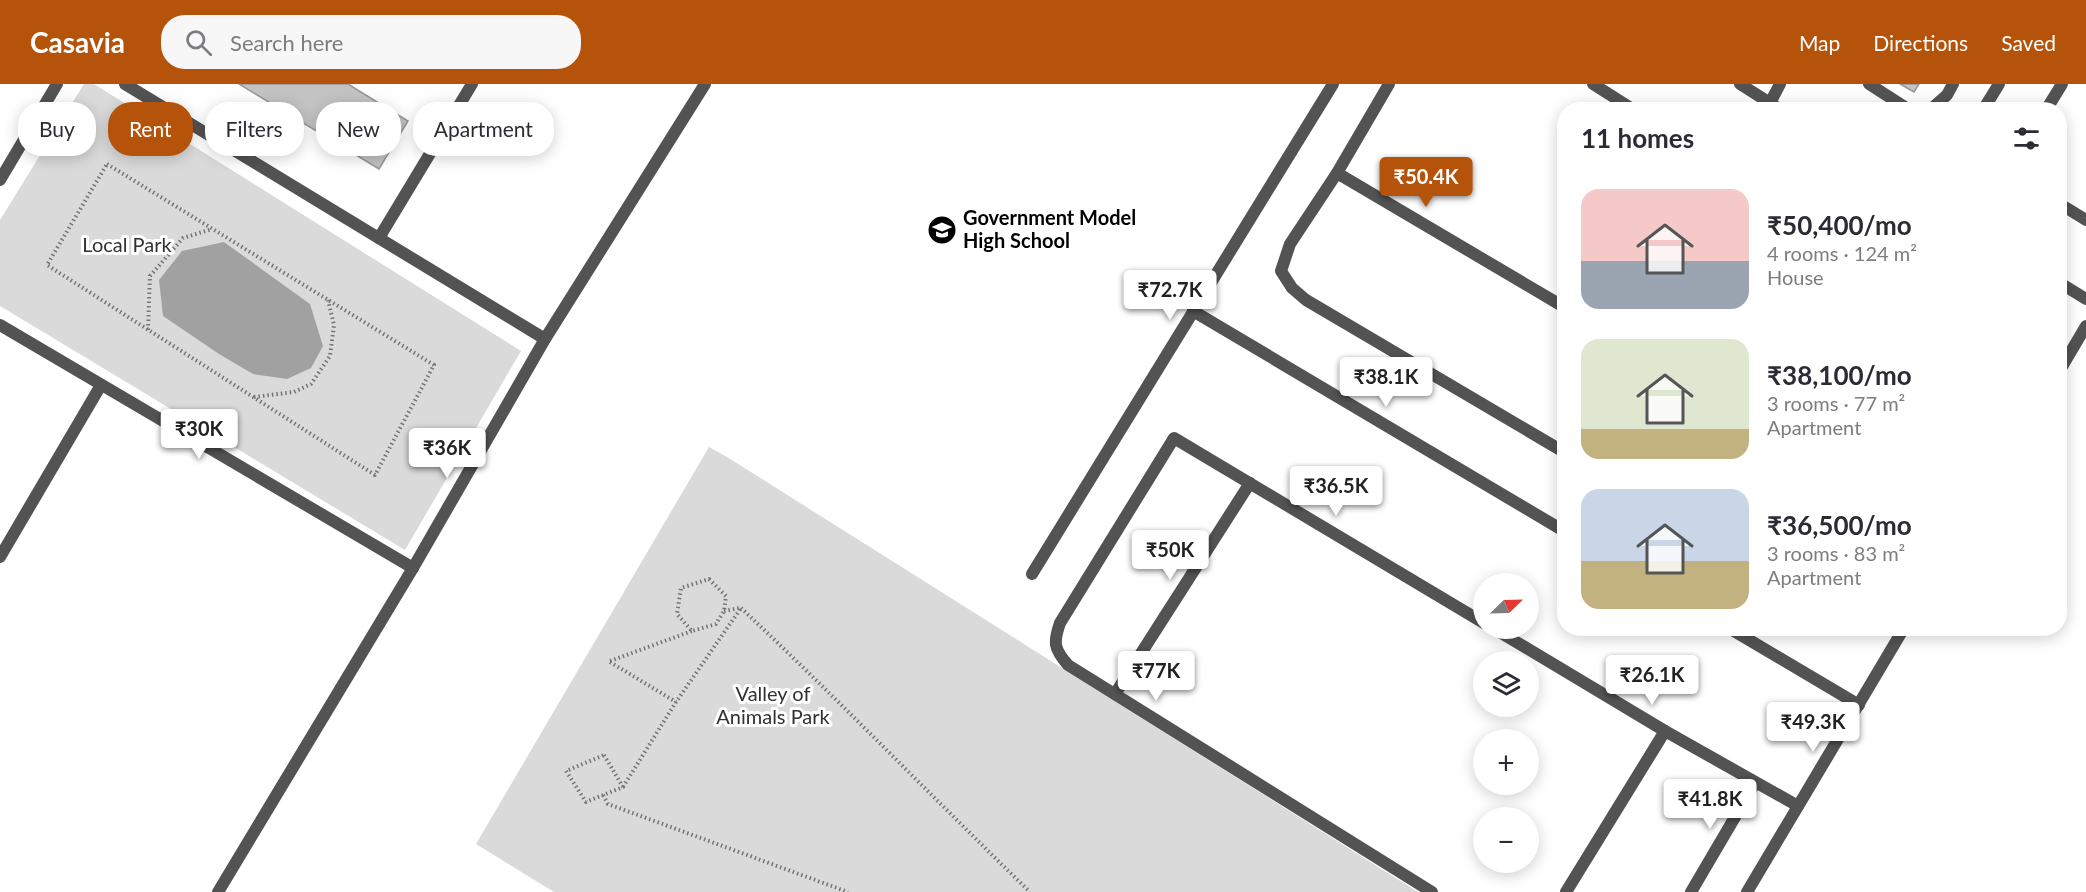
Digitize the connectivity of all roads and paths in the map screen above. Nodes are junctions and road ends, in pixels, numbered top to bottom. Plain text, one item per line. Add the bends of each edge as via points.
1 (57, 84) edge
2 (125, 84) edge
3 (472, 84) edge
4 (705, 84) edge
5 (1333, 84) edge
6 (1389, 84) edge
7 (1593, 84) edge
8 (1740, 84) edge
9 (1780, 84) edge
10 (1869, 84) edge
11 (1953, 84) edge
12 (1999, 84) edge
13 (2062, 84) edge
14 (1621, 102) edge
15 (1770, 102) joint
16 (1897, 102) edge
17 (1939, 102) edge
18 (1988, 102) edge
19 (2051, 102) edge
20 (1337, 173) junction
21 (0, 180) edge
22 (2067, 208) edge
23 (2086, 220) edge
24 (212, 229) junction
25 (379, 238) junction
26 (2067, 287) edge
27 (327, 299) junction
28 (2086, 299) edge
29 (1557, 303) edge
30 (1193, 311) junction
31 (0, 325) edge
32 (2086, 326) edge
33 (148, 330) junction
34 (545, 339) junction
35 (2067, 358) edge
36 (101, 385) junction
37 (254, 397) junction
38 (1557, 448) edge
39 (1250, 483) junction
40 (1557, 527) edge
41 (0, 557) edge
42 (413, 568) junction
43 (1032, 574) dead end
44 (741, 608) junction
45 (724, 611) junction
46 (1473, 616) edge
47 (716, 624) junction
48 (692, 631) junction
49 (724, 632) junction
50 (1742, 636) edge
51 (1900, 636) edge
52 (1511, 639) edge
53 (1115, 694) junction
54 (675, 702) junction
55 (1858, 705) junction
56 (1665, 731) junction
57 (1755, 783) junction
58 (622, 787) junction
59 (603, 795) junction
60 (1798, 806) junction
61 (219, 892) edge
62 (848, 892) edge
63 (1030, 892) edge
64 (1432, 892) edge
65 (1566, 892) edge
66 (1691, 892) edge
67 (1747, 892) edge

1 - 21 street
2 - 25 street
3 - 25 street
4 - 34 street
5 - 30 street
6 - 20 street
7 - 14 street
8 - 15 street
9 - 15 street
10 - 16 street
11 - 17 street
12 - 18 street
13 - 19 street
20 - 29 street
20 - 38 street via 1290,244 1281,271 1292,288 1306,300
22 - 23 street
24 - 27 path
24 - 33 path via 183,238 150,276
24 - 33 path via 107,164 47,265
25 - 34 street
26 - 28 street
27 - 37 path via 334,325 330,356 311,384 294,392
27 - 37 path via 434,365 375,475
30 - 40 street
30 - 43 street
31 - 36 street
32 - 35 street
33 - 37 path
34 - 42 street
36 - 41 street
36 - 42 street
39 - 46 street
39 - 53 street
39 - 53 street via 1174,438 1060,623 1055,638 1057,652 1068,664
42 - 61 street
44 - 45 path
44 - 49 path
44 - 63 path
45 - 47 path
45 - 48 path via 726,596 710,579 681,588 677,614
47 - 48 path
47 - 49 path
48 - 54 path via 610,661
49 - 54 path
50 - 55 street
51 - 55 street
52 - 56 street
53 - 64 street
54 - 58 path
55 - 60 street
56 - 57 street
56 - 65 street
57 - 60 street
57 - 66 street
58 - 59 path
58 - 59 path via 604,755 566,771 586,802
59 - 62 path via 608,804
60 - 67 street

